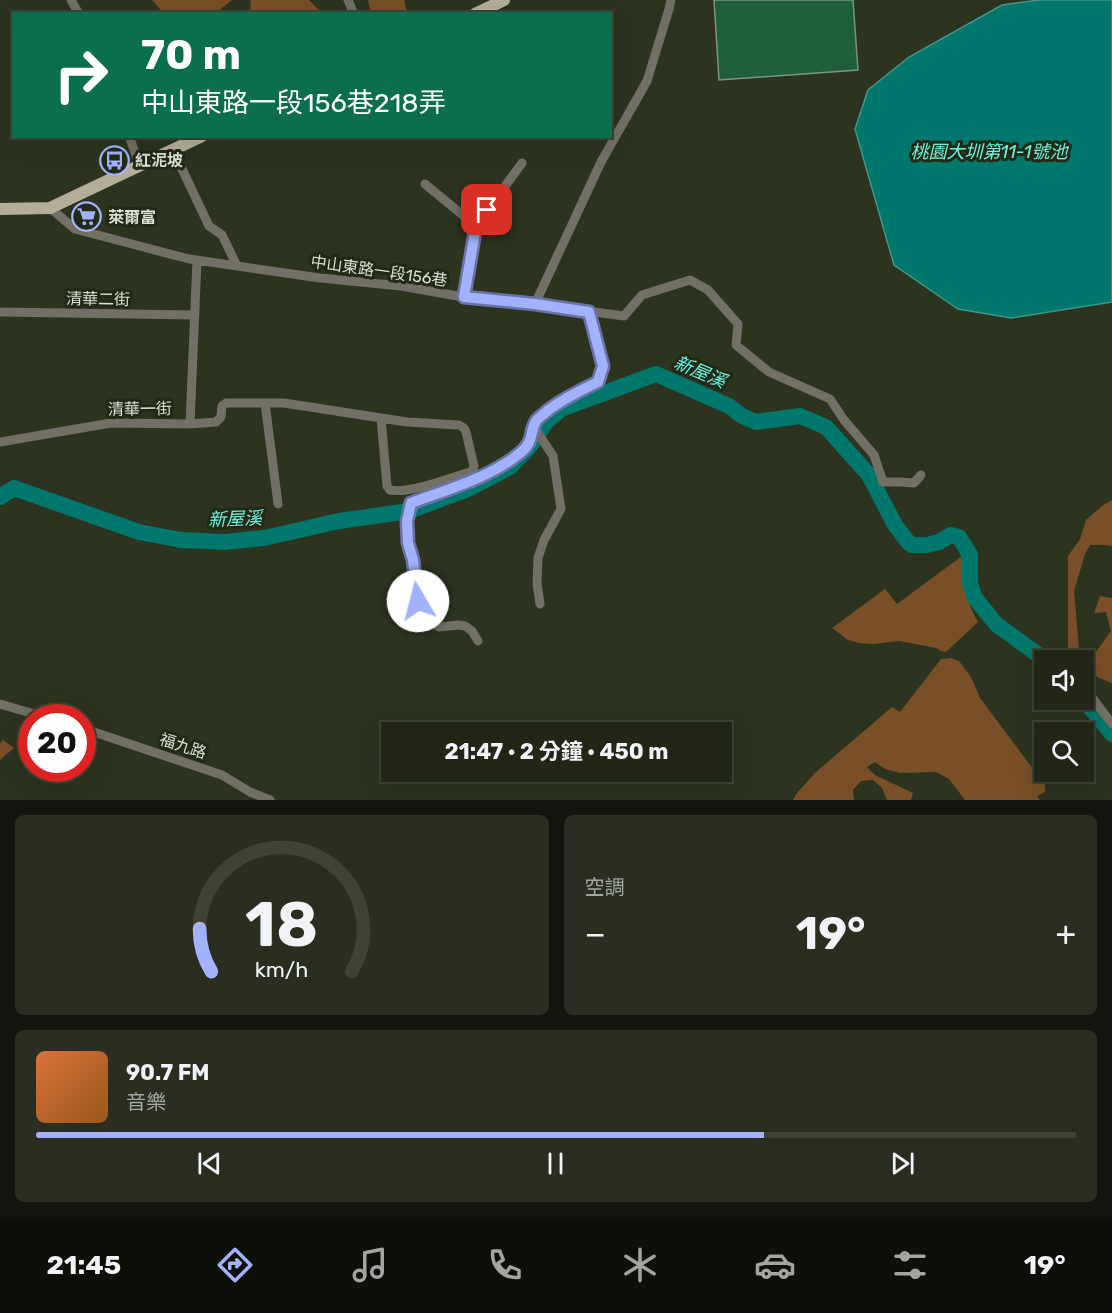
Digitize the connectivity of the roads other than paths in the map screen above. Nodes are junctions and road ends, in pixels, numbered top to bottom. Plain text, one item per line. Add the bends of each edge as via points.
1 (504, 0) edge
2 (671, 0) edge
3 (479, 12) edge
4 (130, 138) edge
5 (198, 138) edge
6 (173, 150) junction
7 (522, 163) dead end
8 (140, 166) junction
9 (425, 184) dead end
10 (50, 208) junction
11 (0, 209) edge
12 (476, 226) junction
13 (196, 260) junction
14 (237, 266) junction
15 (464, 297) junction
16 (535, 304) junction
17 (0, 312) edge
18 (589, 312) junction
19 (195, 315) junction
20 (265, 403) junction
21 (381, 418) junction
22 (190, 424) junction
23 (536, 430) junction
24 (0, 442) edge
25 (921, 475) dead end
26 (278, 504) dead end
27 (540, 604) dead end
28 (478, 641) dead end
29 (1094, 700) edge
30 (0, 704) edge
31 (18, 709) edge
32 (1112, 724) edge
33 (96, 733) edge
34 (270, 800) edge

1 - 3 main road
2 - 16 street via 647,81 601,162
4 - 8 street
5 - 6 main road
6 - 8 main road
6 - 14 street via 209,226 222,235
7 - 12 street
8 - 10 main road
9 - 12 street
10 - 11 main road
10 - 13 street, 中山東路一段156巷 via 75,229
12 - 15 street
13 - 14 street, 中山東路一段156巷
13 - 19 street, 清華一街
14 - 15 street, 中山東路一段156巷
15 - 16 street, 中山東路一段156巷
16 - 18 street, 中山東路一段156巷
17 - 19 street, 清華二街
18 - 23 street via 603,366 598,382 559,402 536,421
18 - 25 street, 中山東路一段156巷 via 624,316 642,295 690,280 708,290 738,324 736,345 770,372 830,399 874,455 883,482 914,483
19 - 22 street, 清華一街
20 - 21 street
20 - 22 street via 226,403 216,422
20 - 26 street
21 - 21 street via 459,425 466,432 473,470 412,489 390,490
22 - 24 street, 清華一街 via 111,423
23 - 27 street via 553,456 561,509 538,558
23 - 28 street via 527,447 504,464 411,503 408,543 418,601 434,624 465,626
29 - 32 street
30 - 31 street
33 - 34 street, 福九路 via 222,775

